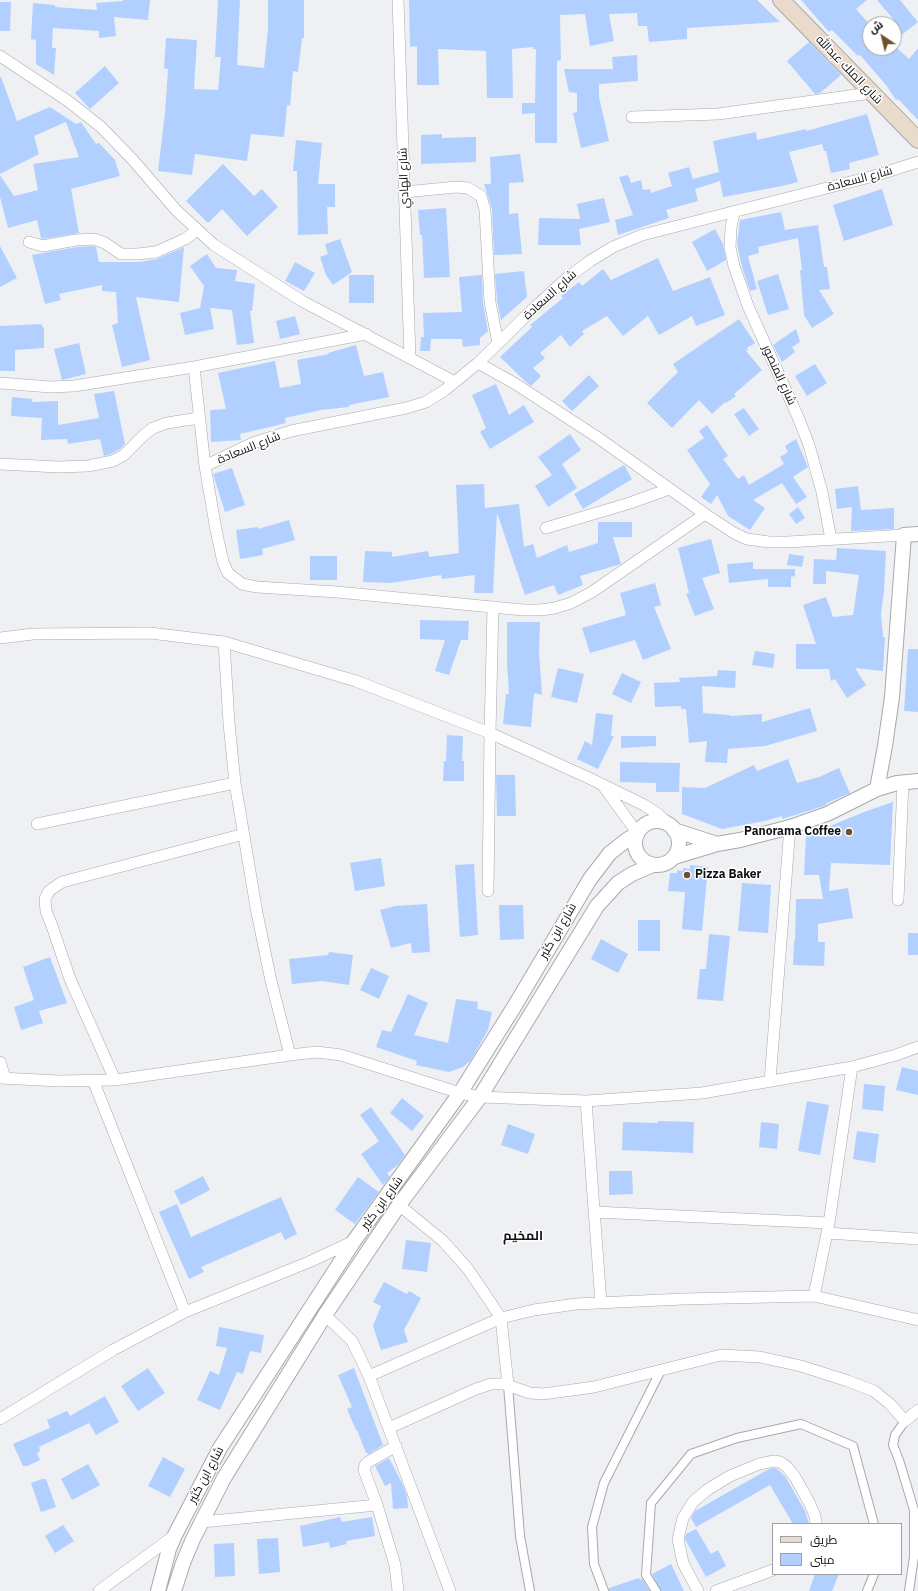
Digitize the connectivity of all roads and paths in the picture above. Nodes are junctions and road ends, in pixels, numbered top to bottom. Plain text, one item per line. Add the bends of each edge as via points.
1 (398, 0) edge
2 (781, 0) edge
3 (0, 56) edge
4 (871, 93) junction
5 (632, 117) dead end
6 (918, 140) edge
7 (918, 162) edge
8 (404, 192) junction
9 (734, 212) junction
10 (197, 230) junction
11 (29, 242) dead end
12 (366, 334) junction
13 (498, 343) junction
14 (410, 357) junction
15 (478, 363) junction
16 (194, 367) junction
17 (455, 382) junction
18 (0, 383) edge
19 (199, 418) junction
20 (0, 464) edge
21 (205, 466) junction
22 (669, 488) junction
23 (705, 514) junction
24 (546, 528) dead end
25 (911, 534) edge
26 (831, 539) junction
27 (493, 607) junction
28 (0, 638) edge
29 (224, 642) junction
30 (490, 733) junction
31 (918, 781) edge
32 (903, 782) junction
33 (235, 783) junction
34 (602, 785) junction
35 (877, 789) junction
36 (37, 824) dead end
37 (790, 827) junction
38 (672, 828) junction
39 (244, 834) junction
40 (638, 834) junction
41 (717, 844) junction
42 (674, 857) junction
43 (653, 865) junction
44 (488, 891) dead end
45 (898, 900) dead end
46 (918, 1047) edge
47 (290, 1055) junction
48 (0, 1062) edge
49 (852, 1067) junction
50 (3, 1078) edge
51 (93, 1080) junction
52 (115, 1080) junction
53 (770, 1081) junction
54 (460, 1093) junction
55 (480, 1097) junction
56 (586, 1101) junction
57 (399, 1205) junction
58 (595, 1212) junction
59 (828, 1228) junction
60 (918, 1238) edge
61 (354, 1241) junction
62 (814, 1296) junction
63 (602, 1303) junction
64 (185, 1312) junction
65 (325, 1315) junction
66 (501, 1318) junction
67 (918, 1320) edge
68 (661, 1370) junction
69 (369, 1376) junction
70 (508, 1385) junction
71 (918, 1410) edge
72 (0, 1419) edge
73 (905, 1422) junction
74 (389, 1428) junction
75 (396, 1446) junction
76 (377, 1505) junction
77 (202, 1522) junction
78 (816, 1523) edge
79 (874, 1523) edge
80 (174, 1535) junction
81 (772, 1570) edge
82 (874, 1575) edge
83 (99, 1591) edge
84 (158, 1591) edge
85 (174, 1591) edge
86 (398, 1591) edge
87 (450, 1591) edge
88 (530, 1591) edge
89 (604, 1591) edge
90 (656, 1591) edge
91 (698, 1591) edge
92 (716, 1591) edge
93 (867, 1591) edge
94 (908, 1591) edge

1 - 8 street, شارع الهادي
2 - 4 main road, شارع الملك عبدالله
3 - 10 street via 68,100 101,126
4 - 5 street via 718,114
4 - 6 main road, شارع الملك عبدالله
7 - 9 street, شارع السعادة
8 - 13 street via 457,187 468,188 481,196 485,210 490,302
8 - 14 street, شارع الهادي
9 - 13 street, شارع السعادة via 642,235 613,247 567,278
9 - 26 street, شارع المنصور via 730,247 734,266 748,306 809,445
10 - 11 street via 185,239 156,252 137,254 121,254 94,239 43,246
10 - 12 street via 233,258 302,301
12 - 14 street
12 - 16 street
13 - 15 street, شارع السعادة
14 - 17 street
15 - 17 street, شارع السعادة
15 - 22 street via 514,383 597,437
16 - 18 street via 74,386
16 - 19 street
17 - 21 street, شارع السعادة via 426,402 291,431 253,443
19 - 20 street via 166,423 153,428 124,455 113,461 88,466 58,467
19 - 21 street
21 - 27 street via 223,562 228,573 242,584
22 - 23 street
22 - 24 street
23 - 26 street via 747,539 769,542
23 - 27 street via 612,579 571,603 540,610
25 - 26 street
25 - 35 street via 892,697
27 - 30 street
28 - 29 street via 41,634 150,633
29 - 30 street via 356,681
29 - 33 street
30 - 34 street
30 - 44 street
31 - 32 street
32 - 35 street
32 - 45 street
33 - 36 street
33 - 39 street
34 - 38 street via 644,805
34 - 40 street
35 - 37 street via 826,814
37 - 41 street
37 - 53 street
38 - 40 street via 663,822 648,824
38 - 41 street
38 - 42 street via 678,836 679,843
39 - 47 street via 270,981
39 - 52 street via 62,882 49,891 45,899 46,911 70,978
40 - 43 street via 636,849 645,862
40 - 54 street, شارع ابن كثير via 610,853 590,879
41 - 42 street
42 - 43 street via 661,865
43 - 55 street, شارع ابن كثير via 618,883 597,906
46 - 49 street
47 - 52 street
47 - 54 street via 317,1052 342,1055
48 - 50 street
49 - 53 street
49 - 59 street
50 - 51 street
51 - 52 street
51 - 64 street
53 - 56 street via 702,1093
54 - 55 street
54 - 61 street, شارع ابن كثير
55 - 56 street
55 - 57 street, شارع ابن كثير
56 - 58 street
57 - 65 street, شارع ابن كثير
57 - 66 street via 443,1241 468,1269
58 - 59 street
58 - 63 street
59 - 60 street
59 - 62 street
61 - 64 street
61 - 80 street, شارع ابن كثير via 220,1448
62 - 63 street
62 - 67 street
63 - 66 street via 554,1306
64 - 72 street via 113,1350
65 - 69 street via 352,1342
65 - 77 street, شارع ابن كثير via 224,1478
66 - 69 street
66 - 70 street
68 - 70 street via 594,1387 543,1394
68 - 73 street via 721,1355 780,1361 874,1391 890,1404
68 - 89 street via 604,1483 592,1527 594,1564
69 - 74 street
70 - 74 street via 498,1384 476,1389
70 - 88 street via 520,1536
71 - 73 street
73 - 94 street via 895,1434 893,1445 914,1510 914,1557
74 - 75 street
75 - 76 street via 364,1467
75 - 87 street
76 - 77 street
76 - 86 street via 395,1565
77 - 85 street, شارع ابن كثير via 183,1563
78 - 91 street via 810,1504 795,1477 780,1462 758,1464 730,1476 693,1502 683,1518 678,1539 683,1563
79 - 90 street via 853,1446 801,1424 737,1438 691,1454 651,1503 646,1575
80 - 83 street
80 - 84 street, شارع ابن كثير
81 - 92 street
82 - 93 street

